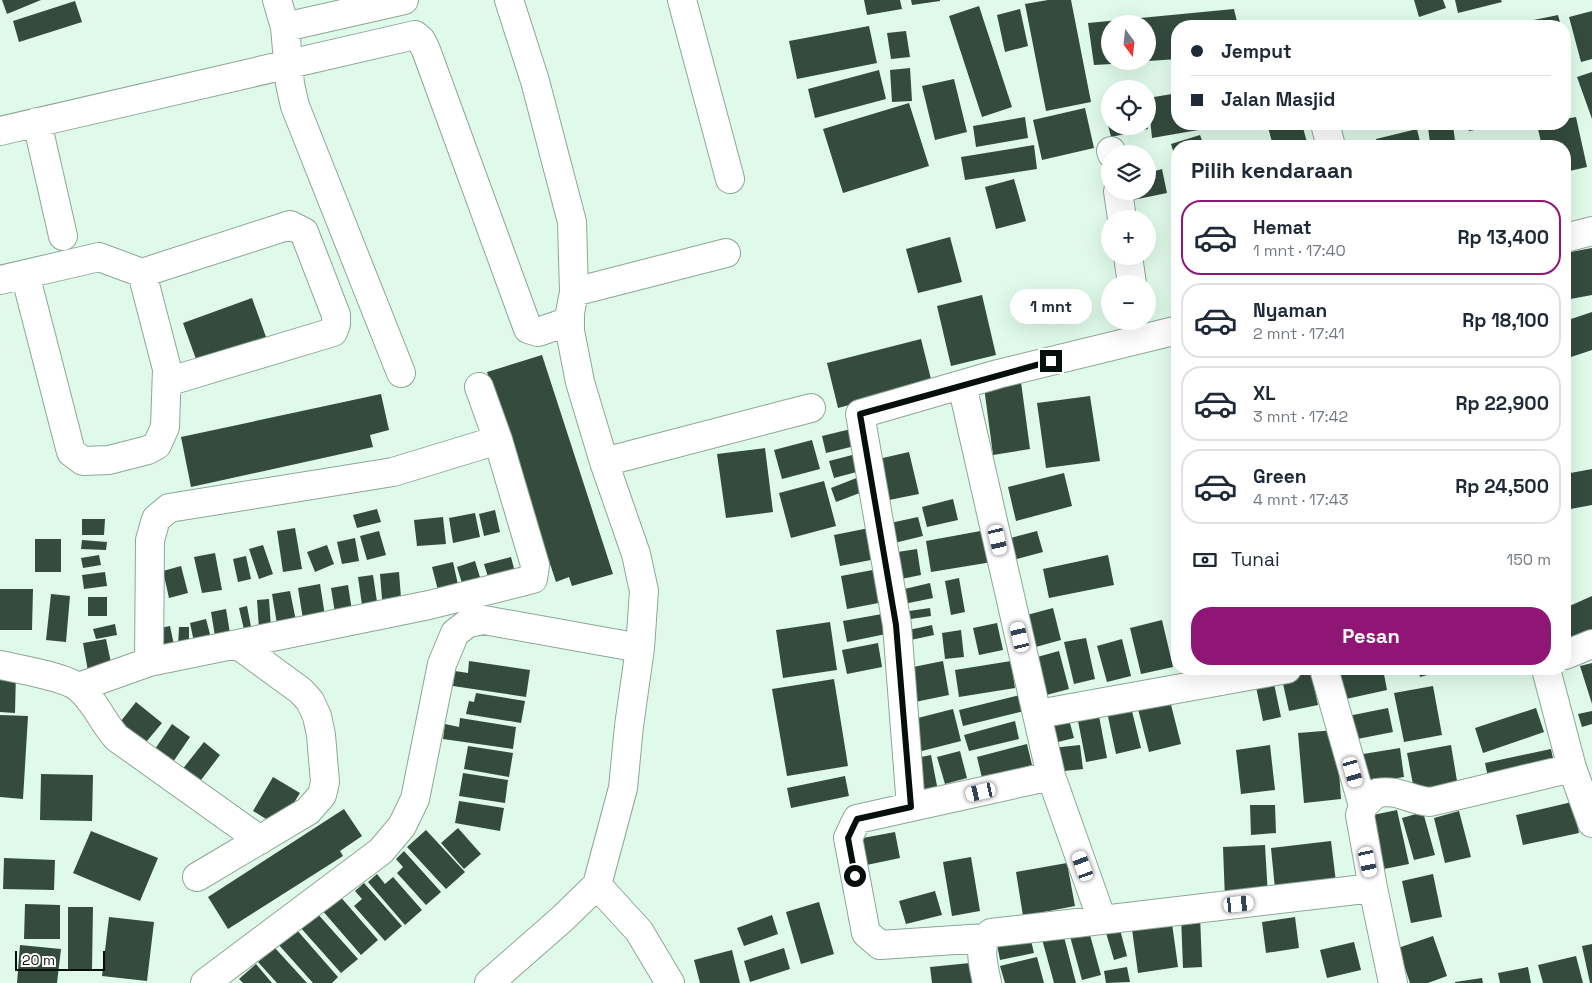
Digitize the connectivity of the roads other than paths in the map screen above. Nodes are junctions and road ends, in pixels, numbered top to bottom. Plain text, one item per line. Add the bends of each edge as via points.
1 (277, 0) edge
2 (404, 0) edge
3 (508, 0) edge
4 (682, 0) edge
5 (285, 26) junction
6 (288, 65) junction
7 (37, 122) junction
8 (0, 131) edge
9 (730, 179) dead end
10 (1592, 232) edge
11 (63, 236) dead end
12 (1571, 237) edge
13 (726, 253) dead end
14 (142, 273) junction
15 (12, 277) edge
16 (574, 292) junction
17 (570, 321) junction
18 (1139, 330) edge
19 (1156, 330) edge
20 (1171, 330) edge
21 (401, 373) dead end
22 (167, 382) junction
23 (962, 385) junction
24 (479, 387) dead end
25 (811, 408) dead end
26 (498, 440) junction
27 (604, 462) junction
28 (238, 644) junction
29 (1592, 644) edge
30 (640, 648) junction
31 (1571, 653) edge
32 (149, 662) junction
33 (0, 666) edge
34 (1254, 675) edge
35 (1326, 675) edge
36 (1548, 675) edge
37 (79, 687) junction
38 (1038, 714) junction
39 (1572, 768) junction
40 (1050, 776) junction
41 (1363, 806) junction
42 (911, 807) junction
43 (1592, 823) edge
44 (260, 840) junction
45 (197, 877) dead end
46 (597, 885) junction
47 (1373, 888) junction
48 (1102, 920) junction
49 (986, 938) junction
50 (205, 983) edge
51 (489, 983) edge
52 (670, 983) edge
53 (986, 983) edge
54 (1393, 983) edge

1 - 5 street
2 - 5 street
3 - 16 street via 535,81 572,222
4 - 9 street
5 - 6 street
6 - 7 street
6 - 17 street via 415,35 421,40 528,329 538,332
6 - 21 street via 295,106
7 - 8 street
7 - 11 street
10 - 12 street
13 - 16 street
14 - 15 street via 99,257
14 - 22 street via 167,369
14 - 22 street via 290,225 304,232 336,315 332,332
15 - 22 street via 71,452 83,460 109,460 158,445 166,426
16 - 17 street
17 - 27 street via 580,382
18 - 23 street
19 - 20 street
23 - 38 street
23 - 42 street via 860,414 896,625
24 - 26 street
25 - 27 street
26 - 28 street via 535,565 533,579 429,605
26 - 32 street via 393,472 169,508 162,512 156,519 150,540
27 - 30 street via 636,554 644,591
28 - 32 street
28 - 44 street via 301,691 317,716 321,735 325,782 322,795 308,812
29 - 31 street
30 - 46 street via 623,788
30 - 50 street via 484,620 468,623 455,633 442,664 415,799 402,826 381,851
32 - 37 street
33 - 37 street via 44,675
34 - 38 street
35 - 41 street
36 - 39 street
37 - 44 street via 117,738
38 - 40 street
39 - 41 street via 1430,802 1416,801 1398,792 1376,793
39 - 43 street
40 - 42 street
40 - 48 street
41 - 47 street via 1360,815
42 - 49 street via 857,819 848,838 866,932 880,945
44 - 45 street
46 - 51 street
46 - 52 street via 639,931
47 - 48 street
47 - 54 street
48 - 49 street via 1000,930
49 - 53 street via 982,946

